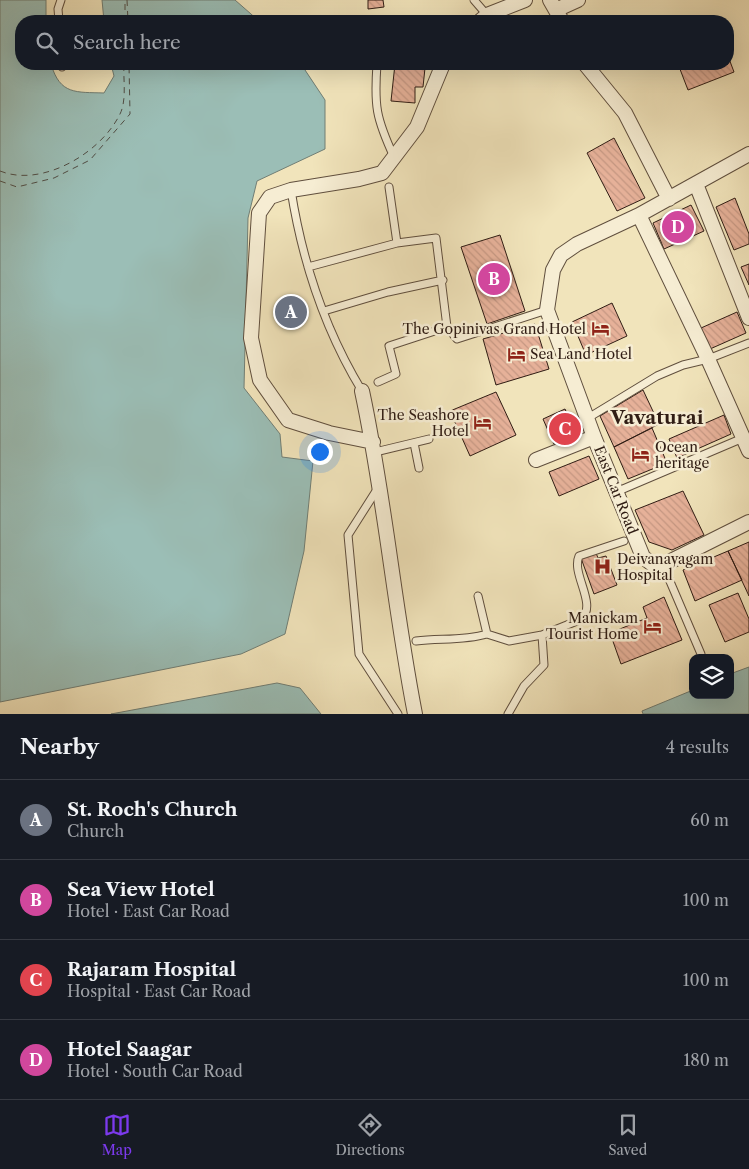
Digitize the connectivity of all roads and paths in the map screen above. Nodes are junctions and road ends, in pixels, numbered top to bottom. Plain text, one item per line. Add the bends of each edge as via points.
1 (60, 0) edge
2 (474, 0) edge
3 (525, 0) edge
4 (578, 0) edge
5 (556, 10) edge
6 (58, 15) edge
7 (482, 15) edge
8 (490, 15) edge
9 (377, 70) edge
10 (441, 70) edge
11 (590, 70) edge
12 (749, 154) edge
13 (395, 158) junction
14 (696, 184) junction
15 (389, 187) dead end
16 (291, 190) junction
17 (669, 199) junction
18 (639, 215) junction
19 (396, 243) junction
20 (308, 267) junction
21 (442, 280) junction
22 (546, 310) junction
23 (324, 311) junction
24 (749, 318) edge
25 (447, 327) junction
26 (749, 342) edge
27 (708, 359) junction
28 (378, 382) dead end
29 (362, 391) joint
30 (588, 418) junction
31 (594, 437) junction
32 (429, 439) dead end
33 (414, 443) junction
34 (746, 445) edge
35 (374, 447) junction
36 (536, 460) dead end
37 (419, 468) dead end
38 (380, 485) junction
39 (616, 492) junction
40 (749, 522) edge
41 (624, 540) dead end
42 (658, 565) junction
43 (478, 596) dead end
44 (487, 634) junction
45 (542, 635) junction
46 (416, 641) dead end
47 (701, 654) dead end
48 (398, 714) edge
49 (415, 714) edge
50 (508, 714) edge

1 - 6 lane
2 - 7 lane
3 - 8 street
4 - 5 street
9 - 13 lane via 374,102 382,131
10 - 13 street via 417,127
11 - 17 street via 625,113
12 - 14 street
13 - 16 street via 382,173
14 - 17 street
14 - 24 street
15 - 19 lane
16 - 20 lane
16 - 35 street via 270,197 259,213 251,338 260,380 288,420
17 - 18 street
18 - 22 street via 561,255 553,270
18 - 27 street
19 - 20 lane
19 - 21 lane via 436,238
20 - 23 lane
21 - 23 lane
21 - 25 lane
22 - 25 lane via 457,338
22 - 30 street, East Car Road
23 - 29 lane via 342,358
25 - 28 lane via 388,346 396,374
26 - 27 lane
27 - 30 lane via 657,376
27 - 34 street
29 - 35 street
30 - 31 street, East Car Road
31 - 36 street
31 - 39 street, East Car Road
32 - 33 lane
33 - 35 lane
33 - 37 lane
34 - 39 lane
35 - 38 street
38 - 48 lane via 348,535 359,654
38 - 49 street
39 - 42 street, East Car Road via 643,557
40 - 42 street
41 - 45 lane via 579,556 585,615
42 - 47 lane
43 - 44 lane
44 - 45 lane via 509,641
44 - 46 lane via 468,639
45 - 50 lane via 544,665 524,686

